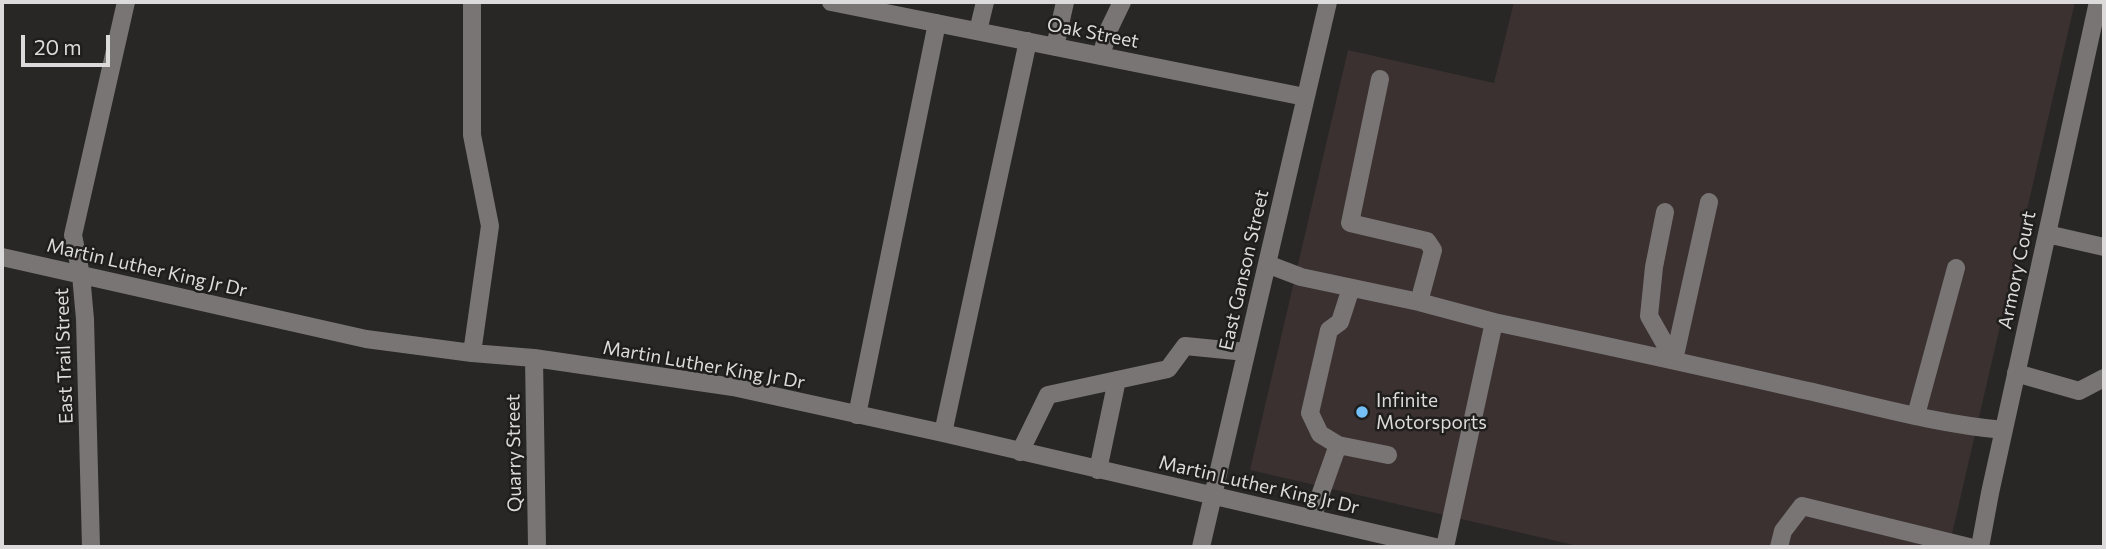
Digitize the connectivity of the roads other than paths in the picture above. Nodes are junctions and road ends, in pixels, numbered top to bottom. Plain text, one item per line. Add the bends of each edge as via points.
1 (125, 2) edge
2 (472, 2) edge
3 (831, 2) edge
4 (985, 2) edge
5 (1065, 2) edge
6 (1122, 2) edge
7 (1328, 2) edge
8 (2098, 2) edge
9 (850, 4) edge
10 (937, 23) junction
11 (978, 31) junction
12 (1028, 41) junction
13 (1055, 47) junction
14 (1101, 56) junction
15 (1380, 79) dead end
16 (1305, 97) junction
17 (1709, 202) dead end
18 (1665, 212) dead end
19 (2047, 234) junction
20 (2104, 247) edge
21 (2, 257) edge
22 (1267, 264) junction
23 (1956, 268) dead end
24 (81, 275) junction
25 (1351, 288) junction
26 (1419, 302) junction
27 (1494, 322) junction
28 (1246, 352) junction
29 (472, 353) junction
30 (534, 358) junction
31 (1674, 360) junction
32 (2016, 373) junction
33 (2104, 378) edge
34 (1117, 380) junction
35 (858, 415) junction
36 (1916, 415) junction
37 (2004, 430) junction
38 (943, 433) junction
39 (1338, 445) junction
40 (1020, 452) junction
41 (1388, 455) dead end
42 (1098, 470) junction
43 (1213, 495) junction
44 (1312, 518) junction
45 (91, 547) edge
46 (537, 547) edge
47 (1201, 547) edge
48 (1435, 547) edge
49 (1445, 547) edge
50 (1779, 547) edge
51 (1969, 547) edge
52 (1980, 547) edge

1 - 24 street, East Trail Street via 73,235
2 - 29 street via 472,135 490,226
3 - 9 street, Oak Street
4 - 11 street
5 - 13 street
6 - 14 street
7 - 16 street, East Ganson Street
8 - 19 street, Armory Court
9 - 10 street, Oak Street
10 - 11 street, Oak Street
10 - 35 street
11 - 12 street, Oak Street
12 - 13 street, Oak Street
12 - 38 street
13 - 14 street, Oak Street
14 - 16 street, Oak Street
15 - 26 street via 1350,223 1427,242 1433,250
16 - 22 street, East Ganson Street
17 - 31 street
18 - 31 street via 1649,316
19 - 20 street
19 - 32 street, Armory Court
21 - 24 street, Martin Luther King Jr Dr
22 - 25 street
22 - 28 street, East Ganson Street
23 - 36 street
24 - 29 street, Martin Luther King Jr Dr via 366,339
24 - 45 street, East Trail Street
25 - 26 street
25 - 39 street via 1340,322 1329,330 1310,413 1320,434
26 - 27 street
27 - 31 street
27 - 49 street
28 - 34 street via 1185,346 1168,369
28 - 43 street, East Ganson Street
29 - 30 street, Martin Luther King Jr Dr
30 - 35 street, Martin Luther King Jr Dr via 733,387
30 - 46 street, Quarry Street
31 - 36 street
32 - 33 street via 2079,391
32 - 37 street, Armory Court
34 - 40 street via 1048,396
34 - 42 street
35 - 38 street, Martin Luther King Jr Dr
36 - 37 street
37 - 52 street, Armory Court
38 - 40 street, Martin Luther King Jr Dr
39 - 41 street
39 - 44 street
40 - 42 street, Martin Luther King Jr Dr
42 - 43 street, Martin Luther King Jr Dr
43 - 44 street, Martin Luther King Jr Dr
43 - 47 street, East Ganson Street
44 - 48 street, Martin Luther King Jr Dr
50 - 51 street via 1783,531 1802,506

